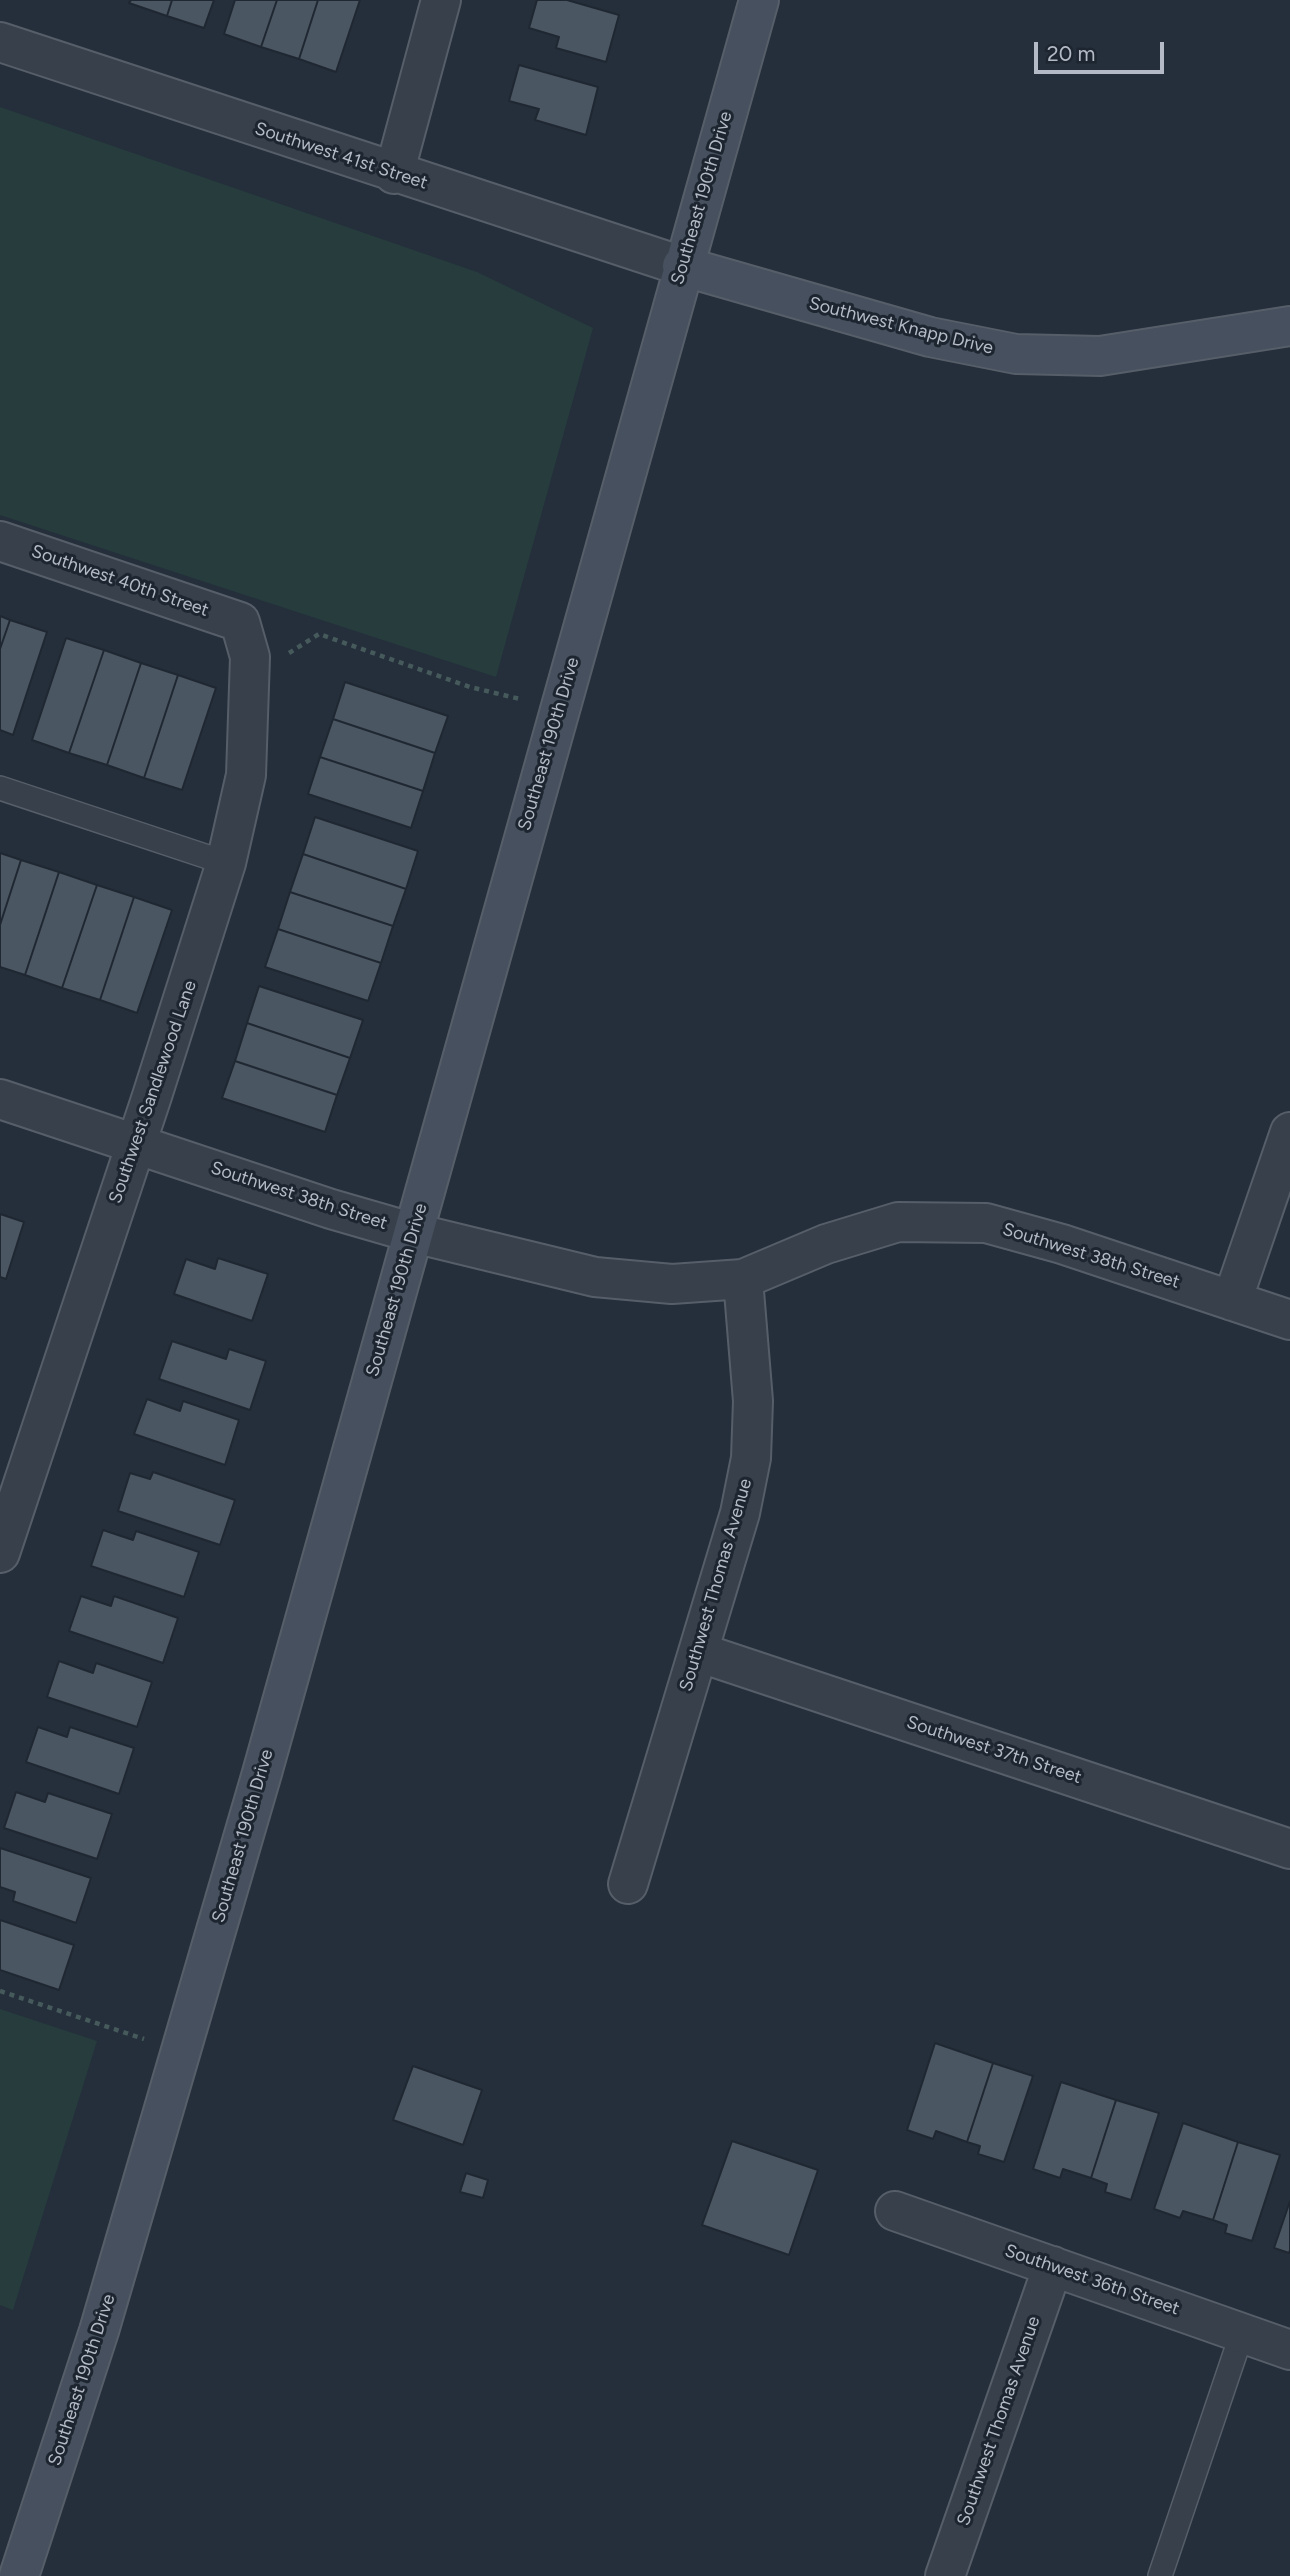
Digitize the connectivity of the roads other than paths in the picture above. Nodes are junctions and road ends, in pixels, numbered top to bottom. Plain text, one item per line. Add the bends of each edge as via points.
1 (441, 0) edge
2 (759, 0) edge
3 (0, 42) edge
4 (394, 173) junction
5 (682, 266) junction
6 (1290, 326) edge
7 (0, 541) edge
8 (245, 639) joint
9 (0, 788) edge
10 (226, 863) junction
11 (0, 1099) edge
12 (1290, 1132) edge
13 (136, 1144) junction
14 (414, 1233) junction
15 (743, 1279) junction
16 (1232, 1301) junction
17 (1290, 1320) edge
18 (0, 1553) edge
19 (698, 1652) junction
20 (1290, 1849) edge
21 (628, 1884) dead end
22 (895, 2211) dead end
23 (1053, 2266) junction
24 (1242, 2333) junction
25 (1290, 2350) edge
26 (19, 2576) edge
27 (945, 2576) edge
28 (1160, 2576) edge

1 - 4 street
2 - 5 main road, Southeast 190th Drive
3 - 4 street, Southwest 41st Street
4 - 5 street, Southwest 41st Street
5 - 6 main road, Southwest Knapp Drive via 930,337 1016,354 1100,356
5 - 14 main road, Southeast 190th Drive
7 - 8 street, Southwest 40th Street
8 - 10 street, Southwest Sandlewood Lane via 246,775
9 - 10 lane
10 - 13 street, Southwest Sandlewood Lane
11 - 13 street, Southwest 38th Street
12 - 16 street
13 - 14 street, Southwest 38th Street
13 - 18 street, Southwest Sandlewood Lane
14 - 15 street, Southwest 38th Street via 596,1277 672,1284
14 - 26 main road, Southeast 190th Drive via 99,2331
15 - 16 street, Southwest 38th Street via 826,1244 898,1222 986,1223
15 - 19 street, Southwest Thomas Avenue via 753,1401 751,1458 740,1513
16 - 17 street, Southwest 38th Street
19 - 20 street, Southwest 37th Street
19 - 21 street, Southwest Thomas Avenue
22 - 23 street, Southwest 36th Street
23 - 24 street, Southwest 36th Street
23 - 27 street, Southwest Thomas Avenue
24 - 25 street, Southwest 36th Street
24 - 28 lane

